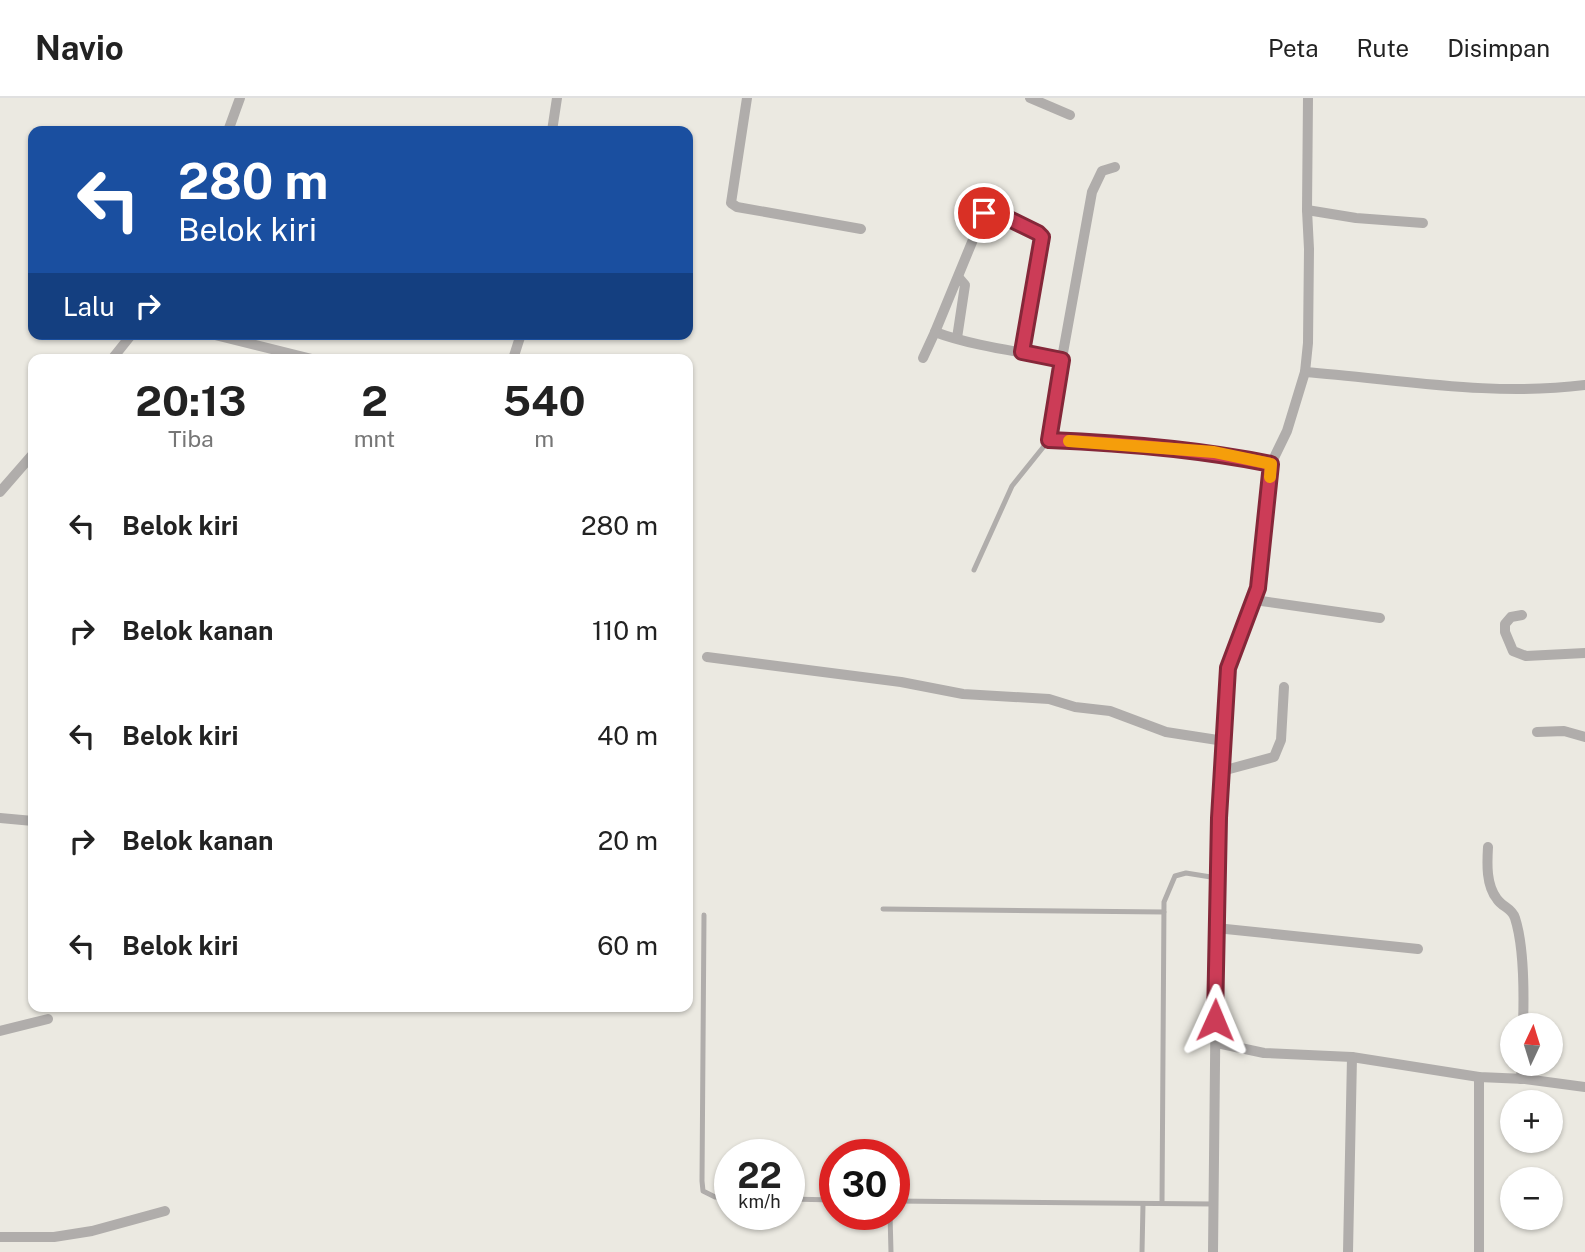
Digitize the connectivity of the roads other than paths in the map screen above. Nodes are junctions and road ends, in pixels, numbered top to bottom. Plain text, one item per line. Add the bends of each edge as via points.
1 (240, 98) edge
2 (556, 98) edge
3 (747, 98) edge
4 (1030, 98) edge
5 (1308, 98) edge
6 (1070, 115) dead end
7 (231, 126) edge
8 (553, 126) edge
9 (1115, 167) dead end
10 (1307, 210) junction
11 (1423, 223) dead end
12 (861, 229) dead end
13 (959, 278) junction
14 (935, 332) junction
15 (957, 338) junction
16 (127, 340) edge
17 (235, 340) edge
18 (1022, 352) junction
19 (116, 354) edge
20 (292, 354) edge
21 (922, 358) dead end
22 (1062, 360) junction
23 (1305, 372) junction
24 (1585, 384) edge
25 (1049, 440) junction
26 (28, 460) edge
27 (1271, 464) junction
28 (0, 492) edge
29 (974, 570) dead end
30 (1254, 600) junction
31 (1521, 614) dead end
32 (1380, 618) dead end
33 (1585, 653) edge
34 (706, 657) dead end
35 (1284, 687) dead end
36 (1537, 732) dead end
37 (1585, 737) edge
38 (1224, 741) junction
39 (1222, 771) junction
40 (0, 818) edge
41 (28, 821) edge
42 (1488, 847) dead end
43 (1217, 878) junction
44 (883, 909) dead end
45 (1164, 912) junction
46 (704, 915) dead end
47 (1216, 929) junction
48 (1418, 949) dead end
49 (1522, 1013) edge
50 (48, 1019) dead end
51 (0, 1031) edge
52 (1217, 1043) junction
53 (1352, 1057) junction
54 (1521, 1076) edge
55 (1479, 1077) junction
56 (1521, 1079) junction
57 (1585, 1087) edge
58 (714, 1196) edge
59 (910, 1201) edge
60 (1162, 1203) junction
61 (1143, 1204) junction
62 (1214, 1204) junction
63 (165, 1211) dead end
64 (890, 1230) edge
65 (0, 1237) edge
66 (891, 1252) edge
67 (1142, 1252) edge
68 (1213, 1252) edge
69 (1348, 1252) edge
70 (1479, 1252) edge

1 - 7 street
2 - 8 street
3 - 12 street via 731,203
4 - 6 street
5 - 10 street
9 - 22 street via 1102,171 1092,192
10 - 11 street
10 - 23 street
13 - 14 street
13 - 15 street via 965,285
13 - 18 street via 984,213 999,214 1040,235
14 - 15 street
14 - 21 street
15 - 18 street
16 - 19 street
17 - 20 street
18 - 22 street
22 - 25 street
23 - 24 street via 1458,388
23 - 27 street via 1287,431
25 - 27 street via 1214,452
25 - 29 lane via 1012,486
26 - 28 street
27 - 30 street
30 - 32 street
30 - 38 street via 1228,668
31 - 33 street via 1505,624 1513,651 1526,656
34 - 38 street via 963,694 1049,699 1110,711 1166,732
35 - 39 street via 1281,740 1274,757
36 - 37 street via 1564,731
38 - 39 street
39 - 43 street
40 - 41 street
42 - 49 street via 1491,886 1516,919
43 - 45 lane via 1186,873 1175,876
43 - 47 street
44 - 45 lane
45 - 60 lane
46 - 58 lane via 702,1181 703,1191
47 - 48 street
47 - 52 street
50 - 51 street
52 - 53 street via 1264,1053
52 - 62 street
53 - 55 street
53 - 69 street
54 - 56 street
55 - 56 street
55 - 70 street
56 - 57 street
59 - 61 lane
60 - 61 lane
60 - 62 lane
61 - 67 lane
62 - 68 street
63 - 65 street via 54,1237
64 - 66 lane

